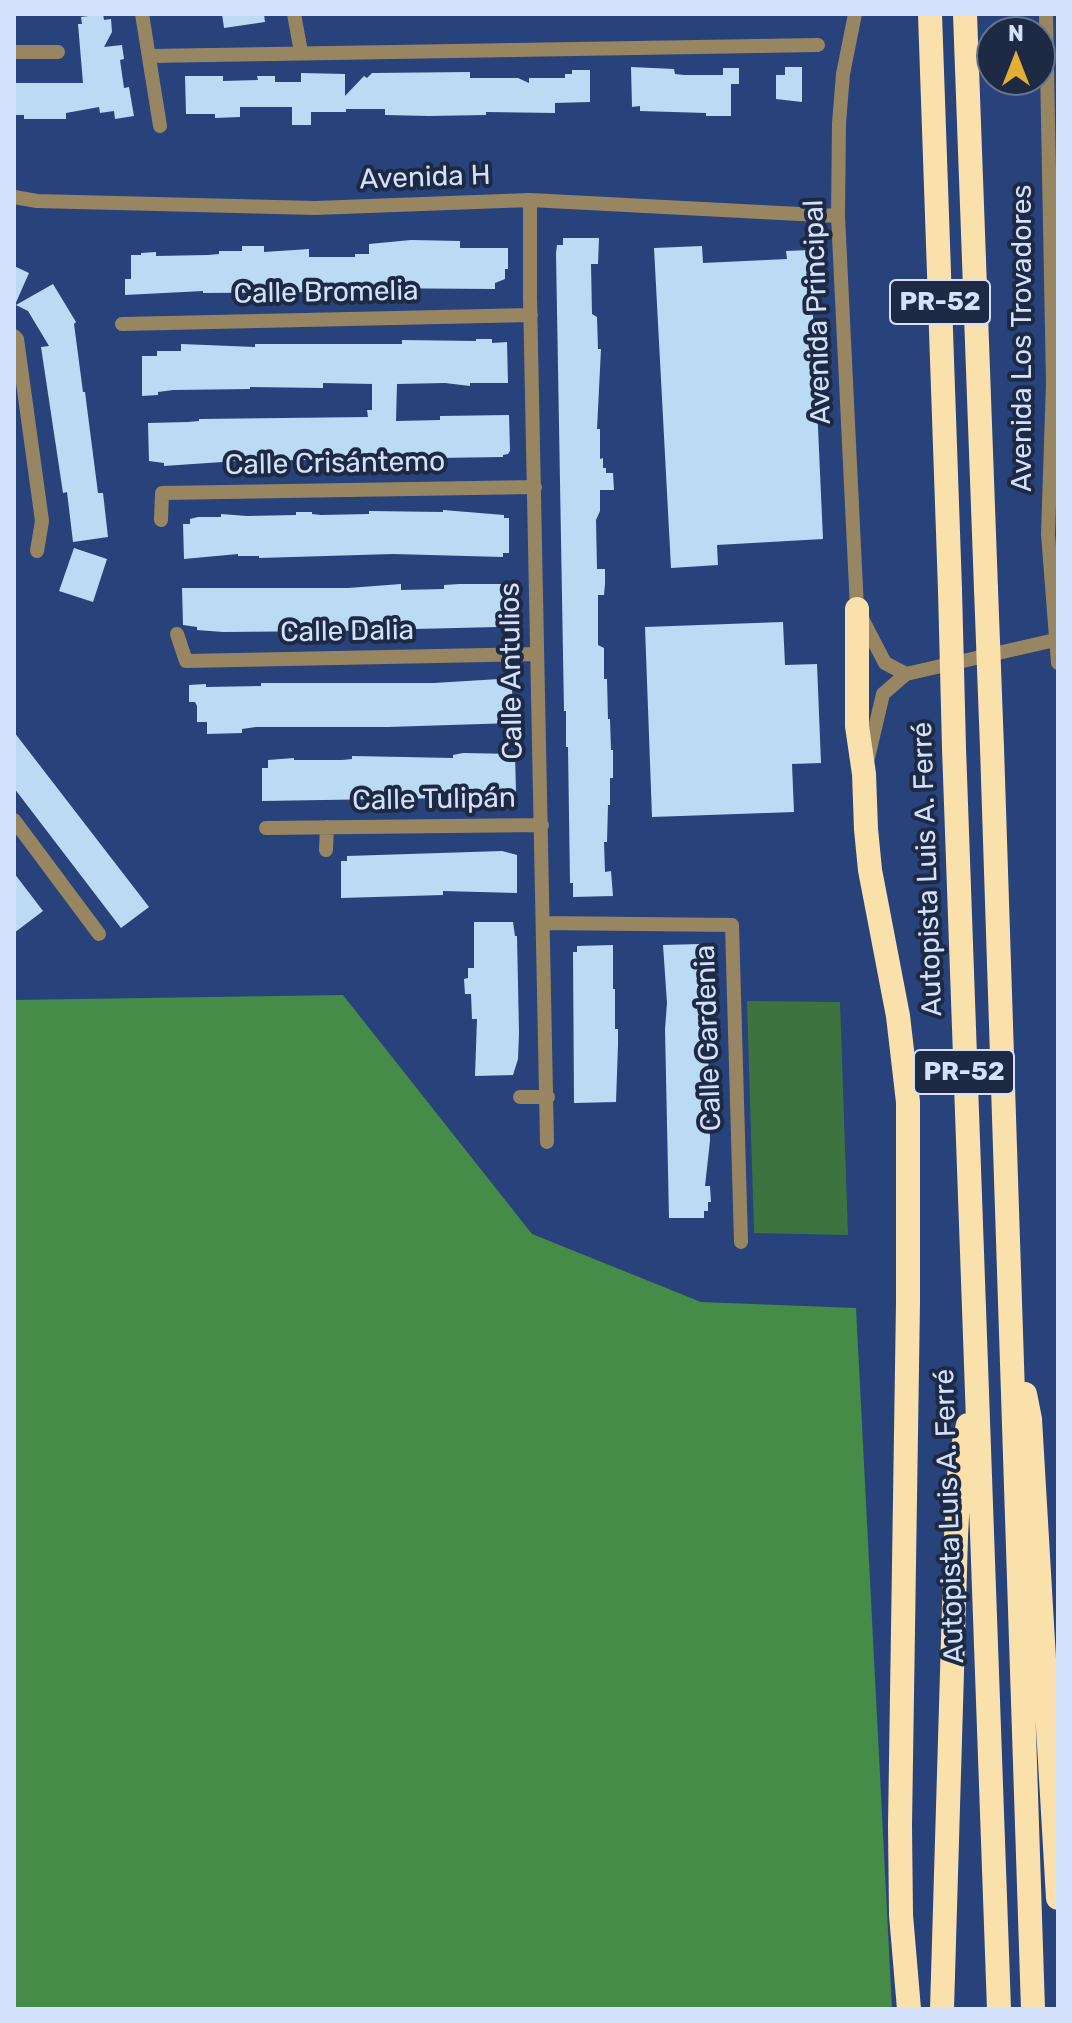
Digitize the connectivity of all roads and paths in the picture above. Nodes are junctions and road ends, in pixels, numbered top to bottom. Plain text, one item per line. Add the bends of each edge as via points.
1 (142, 14) edge
2 (294, 14) edge
3 (855, 14) edge
4 (930, 14) edge
5 (965, 14) edge
6 (1046, 14) edge
7 (818, 45) dead end
8 (14, 52) edge
9 (58, 52) dead end
10 (301, 52) junction
11 (150, 56) junction
12 (1053, 116) edge
13 (160, 126) dead end
14 (14, 197) edge
15 (530, 200) junction
16 (838, 216) junction
17 (531, 315) junction
18 (122, 324) dead end
19 (14, 336) edge
20 (1055, 383) edge
21 (535, 487) junction
22 (161, 520) dead end
23 (37, 551) dead end
24 (857, 609) junction
25 (177, 634) dead end
26 (1055, 640) junction
27 (537, 654) junction
28 (1058, 663) edge
29 (906, 674) junction
30 (864, 774) junction
31 (14, 820) edge
32 (542, 825) junction
33 (327, 827) junction
34 (266, 828) dead end
35 (326, 850) dead end
36 (544, 923) junction
37 (99, 934) dead end
38 (520, 1097) dead end
39 (548, 1097) junction
40 (547, 1142) dead end
41 (741, 1242) dead end
42 (1011, 1330) junction
43 (975, 1396) junction
44 (1058, 1898) edge
45 (909, 2009) edge
46 (942, 2009) edge
47 (999, 2009) edge
48 (1033, 2009) edge

1 - 11 street
2 - 10 street
3 - 16 street, Avenida Principal via 843,74
4 - 43 highway, Autopista Luis A. Ferré / PR-52, bridge
5 - 42 highway, PR-52, bridge
6 - 12 street, Avenida Los Trovadores
7 - 10 street
8 - 9 street
10 - 11 street
11 - 13 street
12 - 20 street, Avenida Los Trovadores
14 - 15 street, Avenida H via 315,208
15 - 16 street, Avenida H
15 - 17 street, Calle Antulios
16 - 24 street, Avenida Principal
17 - 18 street, Calle Bromelia
17 - 21 street, Calle Antulios
19 - 23 street via 42,521
20 - 26 street, Avenida Los Trovadores via 1048,534
21 - 22 street, Calle Crisántemo via 162,493
21 - 27 street, Calle Antulios
24 - 29 street via 885,663
24 - 30 highway via 857,726
25 - 27 street, Calle Dalia via 186,661
26 - 28 street, Avenida Los Trovadores
26 - 29 street
27 - 32 street, Calle Antulios
29 - 30 street via 883,694
30 - 45 highway via 870,870 898,1016 908,1102 900,1826
31 - 37 street
32 - 33 street, Calle Tulipán
32 - 36 street, Calle Antulios
33 - 34 street, Calle Tulipán
33 - 35 street, Calle Tulipán
36 - 39 street, Calle Antulios
36 - 41 street, Calle Gardenia via 732,925
38 - 39 street
39 - 40 street, Calle Antulios
42 - 44 highway via 1030,1419
42 - 48 highway, PR-52
43 - 46 highway via 960,1459
43 - 47 highway, Autopista Luis A. Ferré / PR-52

